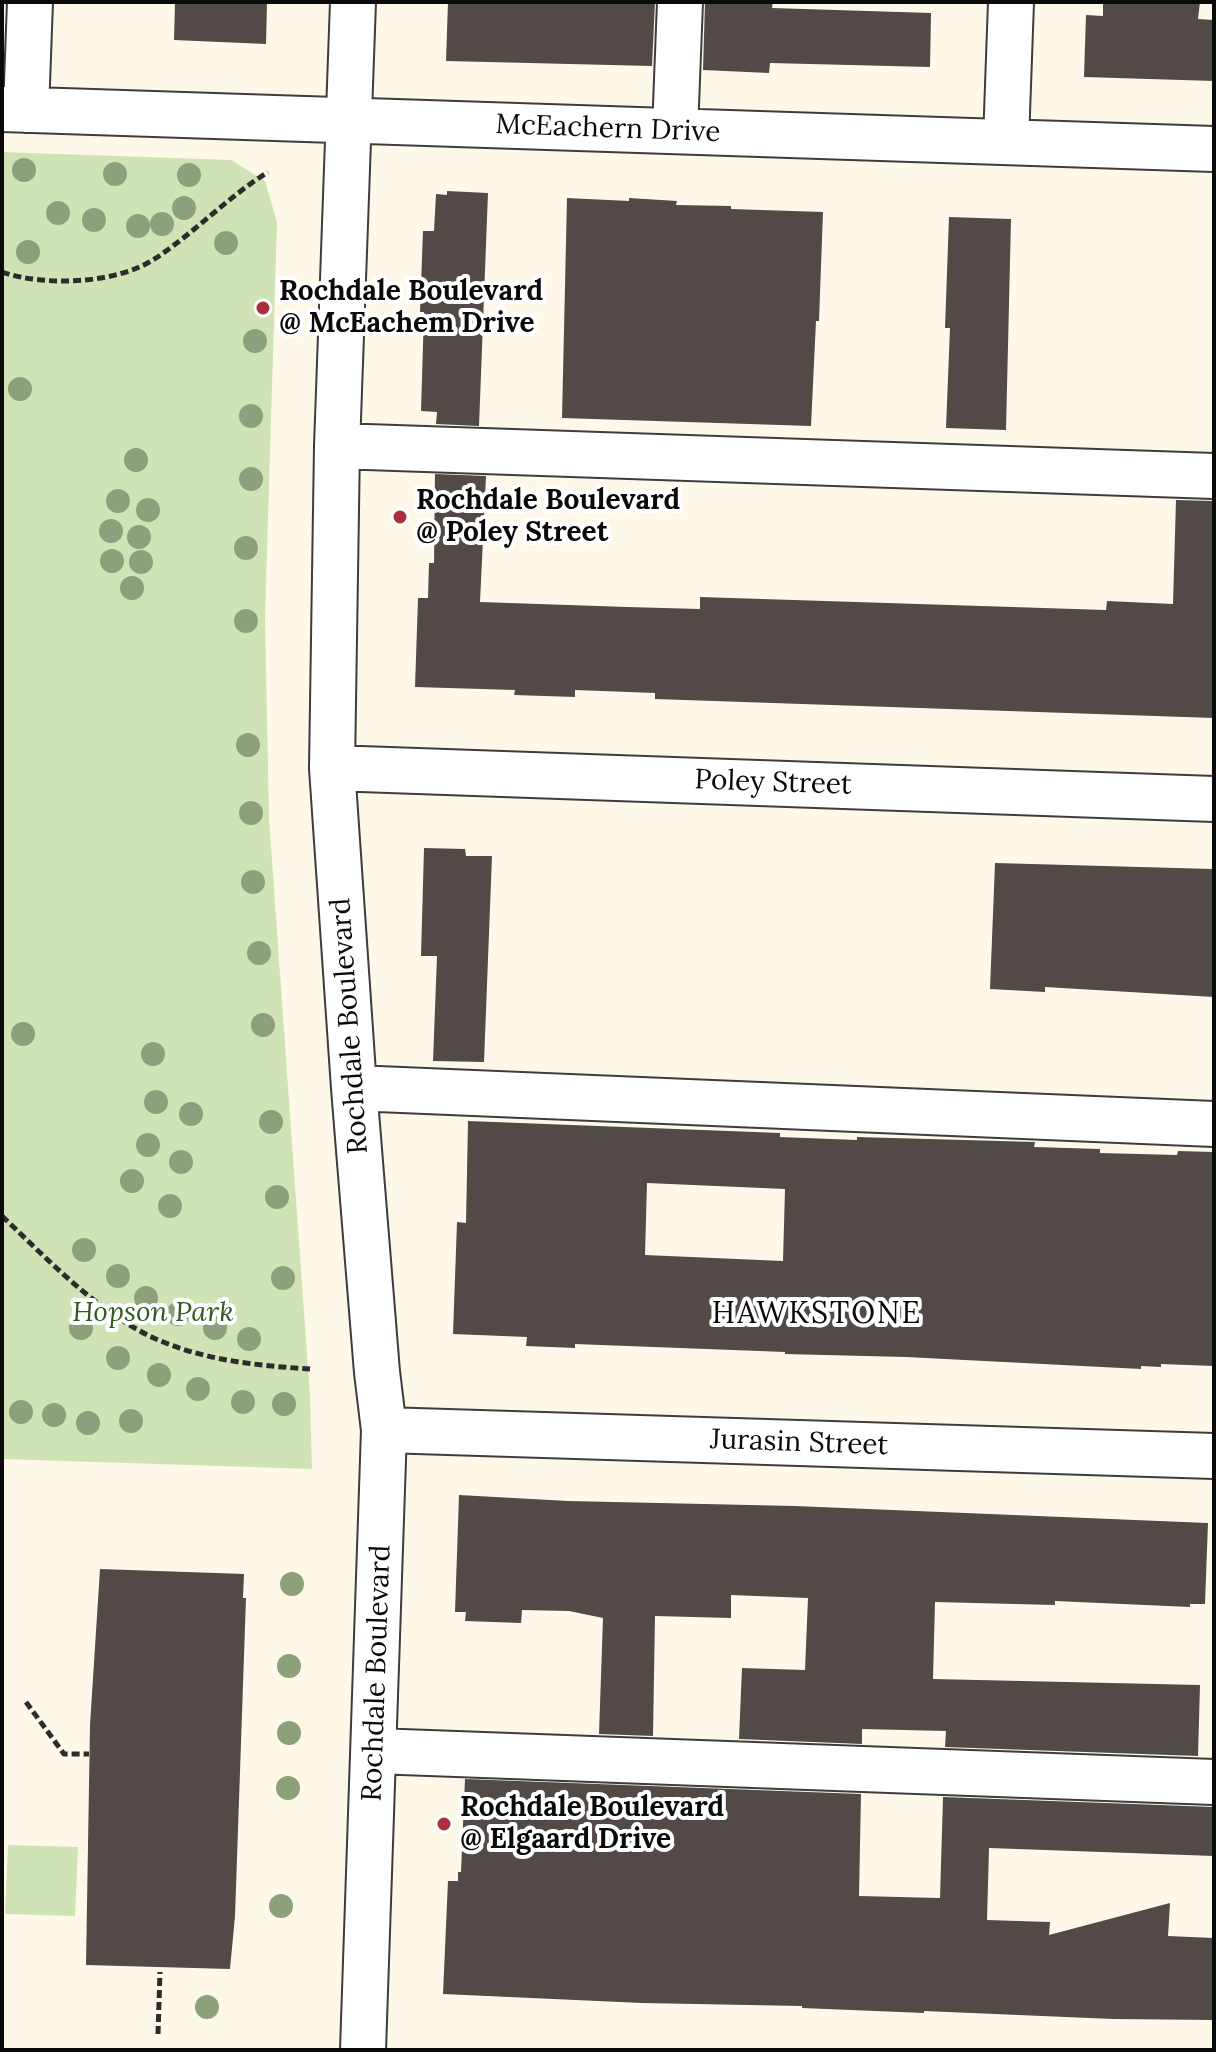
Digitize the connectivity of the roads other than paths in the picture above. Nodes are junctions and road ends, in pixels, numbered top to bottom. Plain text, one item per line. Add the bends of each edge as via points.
1 (30, 2) edge
2 (353, 2) edge
3 (680, 2) edge
4 (1011, 2) edge
5 (14, 109) edge
6 (348, 119) junction
7 (675, 131) junction
8 (1006, 141) junction
9 (1214, 149) edge
10 (337, 446) junction
11 (1214, 476) edge
12 (332, 768) junction
13 (1214, 799) edge
14 (354, 1088) junction
15 (1214, 1124) edge
16 (384, 1430) junction
17 (1214, 1456) edge
18 (375, 1751) junction
19 (1214, 1782) edge
20 (363, 2050) edge

1 - 5 street
2 - 6 street, Rochdale Boulevard
3 - 7 street
4 - 8 street
5 - 6 street, McEachern Drive
6 - 7 street, McEachern Drive
6 - 10 street, Rochdale Boulevard
7 - 8 street, McEachern Drive
8 - 9 street, McEachern Drive
10 - 11 street
10 - 12 street, Rochdale Boulevard
12 - 13 street, Poley Street
12 - 14 street, Rochdale Boulevard
14 - 15 street
14 - 16 street, Rochdale Boulevard
16 - 17 street, Jurasin Street
16 - 18 street, Rochdale Boulevard
18 - 19 street
18 - 20 street, Rochdale Boulevard

